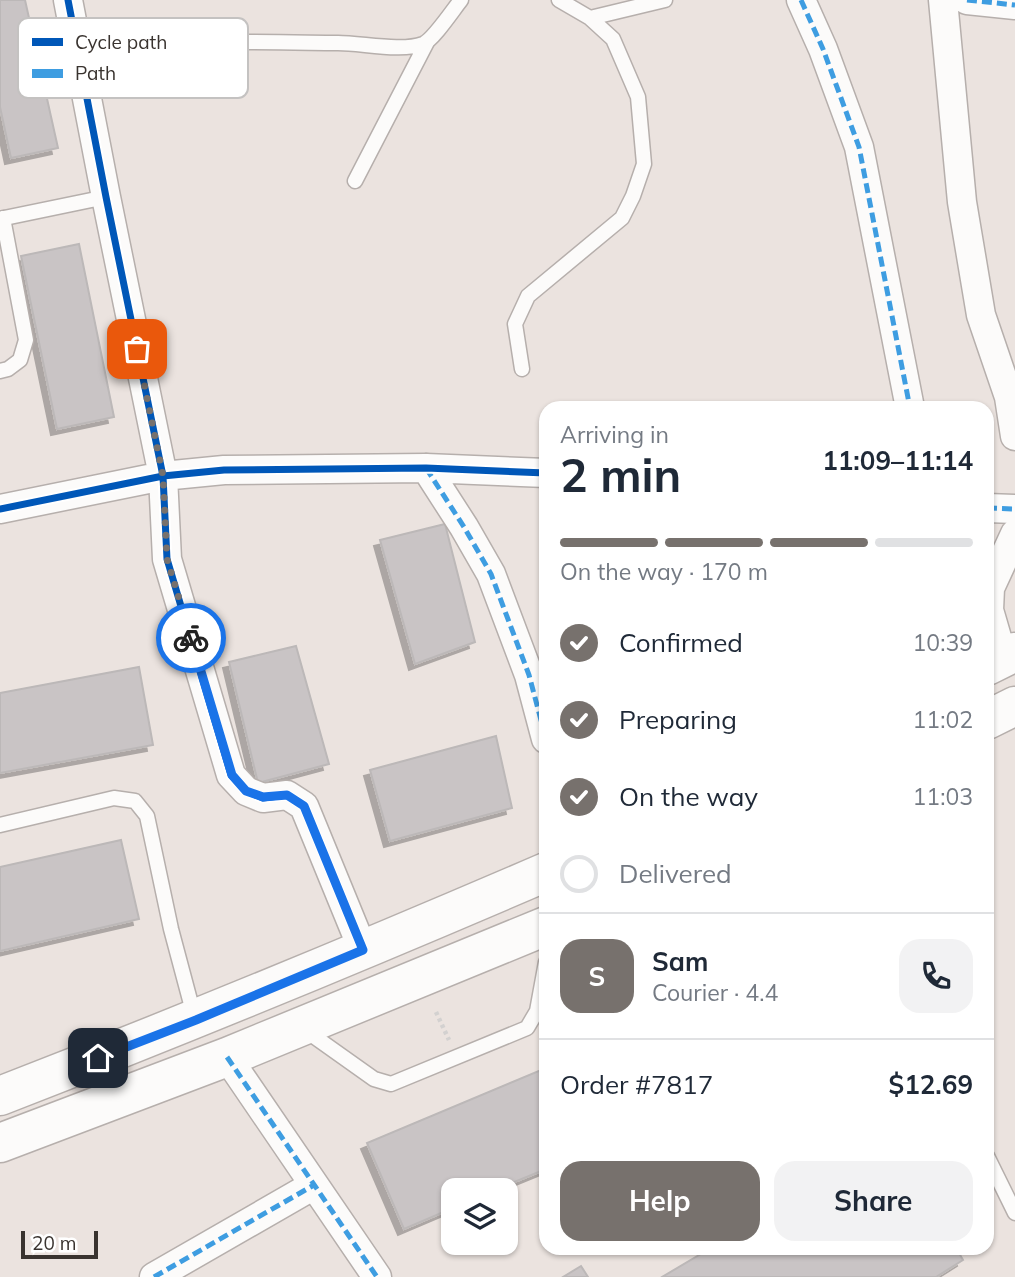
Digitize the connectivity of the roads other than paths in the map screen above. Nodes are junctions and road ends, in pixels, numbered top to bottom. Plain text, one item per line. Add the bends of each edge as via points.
1 (68, 0) edge
2 (461, 0) edge
3 (559, 0) edge
4 (664, 0) edge
5 (802, 0) edge
6 (943, 0) edge
7 (967, 0) edge
8 (1015, 5) edge
9 (72, 18) edge
10 (590, 18) junction
11 (427, 42) junction
12 (248, 43) edge
13 (87, 98) edge
14 (355, 181) dead end
15 (106, 197) junction
16 (2, 218) edge
17 (522, 369) dead end
18 (0, 371) edge
19 (908, 401) edge
20 (1015, 436) edge
21 (426, 468) junction
22 (539, 473) edge
23 (163, 476) junction
24 (994, 508) edge
25 (0, 509) edge
26 (1015, 509) edge
27 (1015, 534) edge
28 (994, 580) edge
29 (994, 628) edge
30 (1002, 658) edge
31 (1015, 706) edge
32 (539, 713) edge
33 (994, 716) edge
34 (0, 825) edge
35 (539, 875) edge
36 (539, 929) edge
37 (363, 950) junction
38 (539, 1000) edge
39 (196, 1020) junction
40 (301, 1027) junction
41 (227, 1057) junction
42 (0, 1096) edge
43 (0, 1143) edge
44 (994, 1170) edge
45 (314, 1185) junction
46 (1015, 1213) edge
47 (154, 1277) edge
48 (377, 1277) edge

1 - 9 street
2 - 11 lane
3 - 10 lane
4 - 10 lane
5 - 19 street via 859,147
6 - 20 street via 962,202 981,315 1009,397
7 - 8 street
10 - 17 lane via 613,39 638,97 644,164 622,218 528,296 515,324
11 - 12 lane via 404,47
11 - 14 lane
13 - 15 street
15 - 16 lane
15 - 23 street
16 - 18 lane via 26,340 20,360
21 - 22 street
21 - 23 street via 224,470
21 - 32 street via 491,574
23 - 25 street
23 - 37 street via 167,559 232,775 246,791 263,797 287,795 304,806
24 - 26 street
27 - 28 street
29 - 30 street
31 - 33 main road
34 - 39 lane via 114,798 135,801 148,816
35 - 37 main road
36 - 40 main road
37 - 39 main road
38 - 40 lane via 527,1028 391,1084 374,1079
39 - 42 main road
40 - 41 main road
41 - 43 main road
41 - 45 street
44 - 46 lane
45 - 47 street
45 - 48 street

